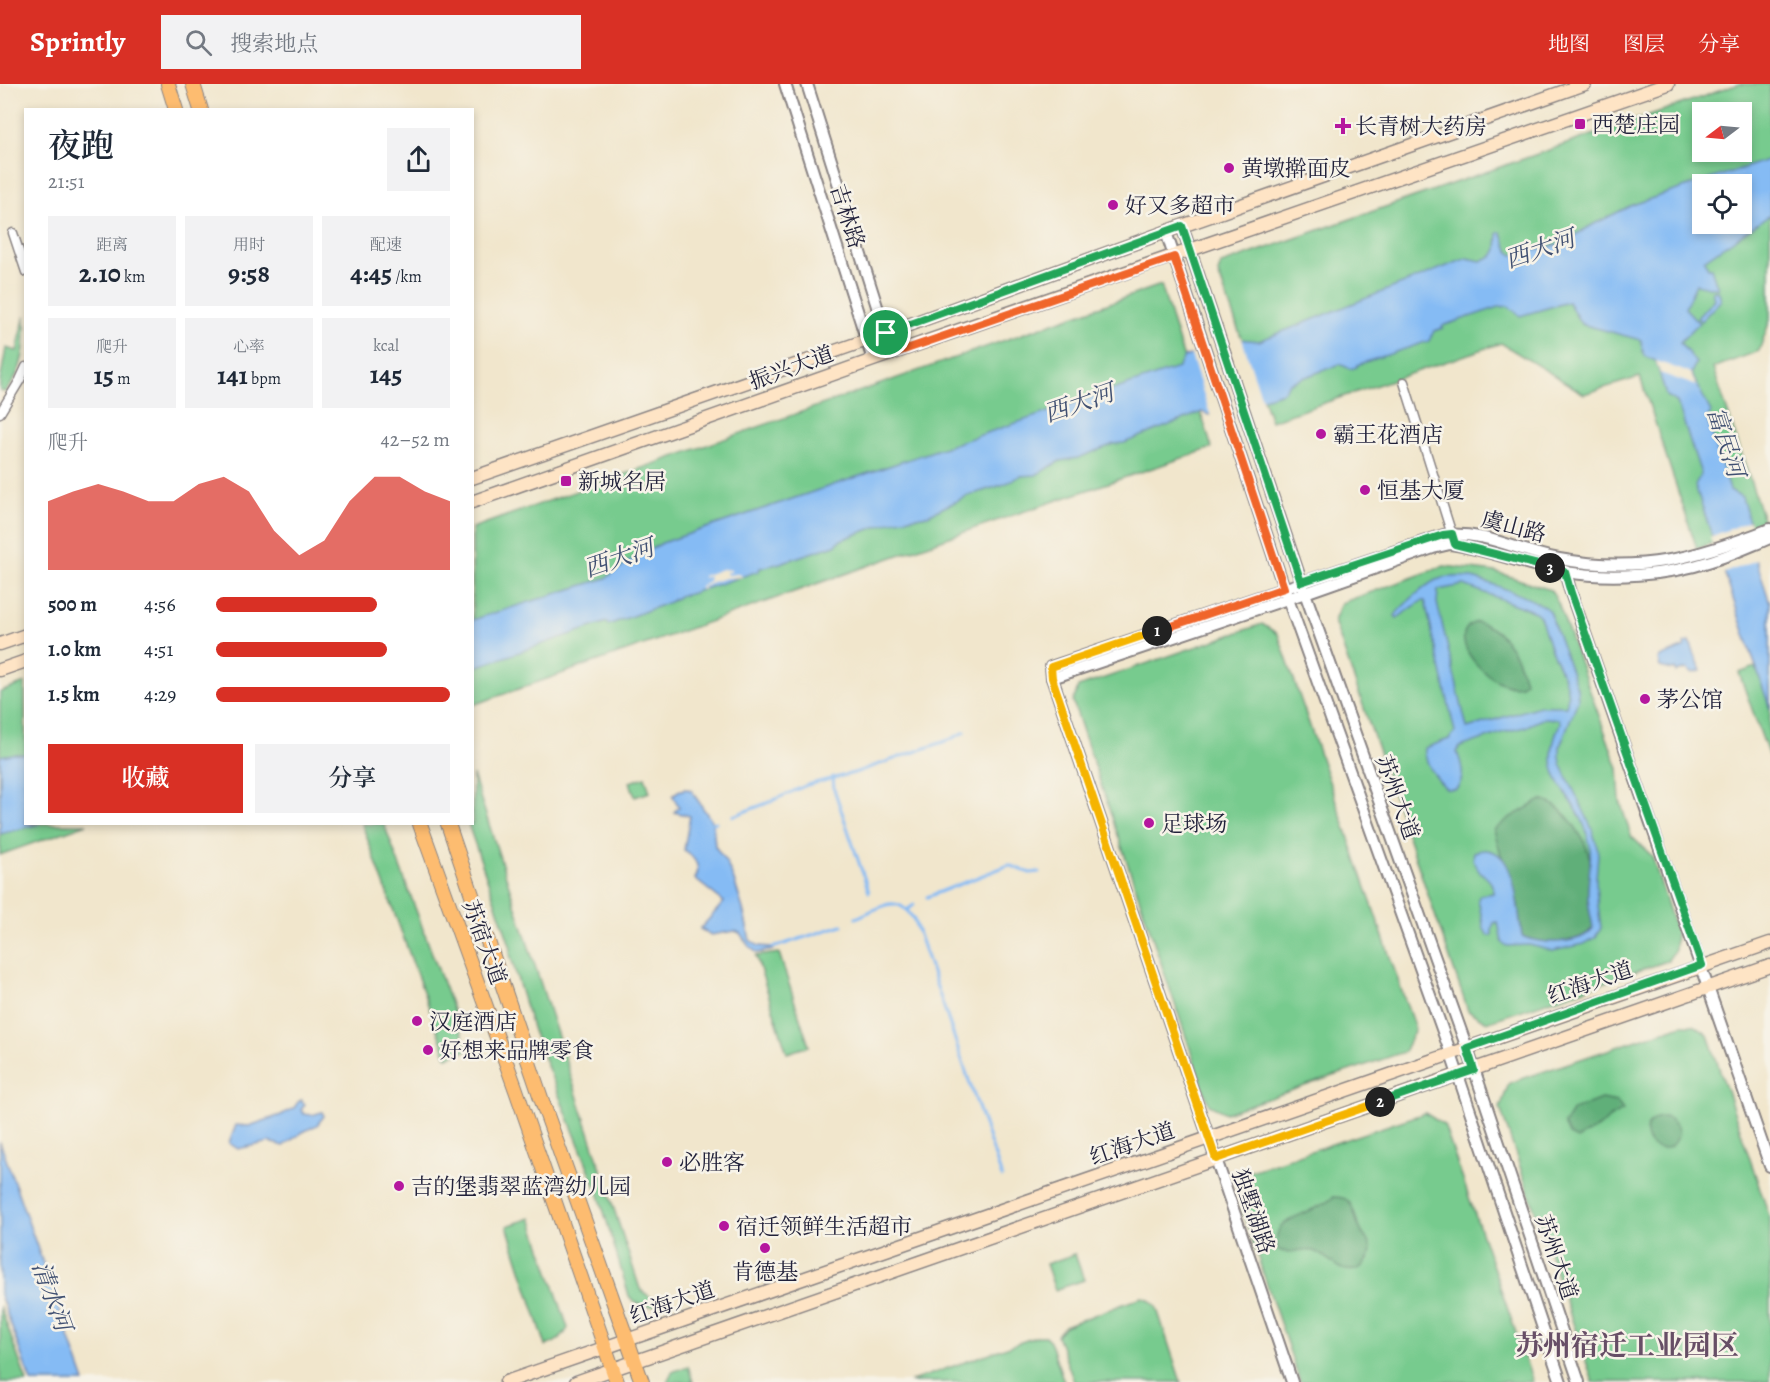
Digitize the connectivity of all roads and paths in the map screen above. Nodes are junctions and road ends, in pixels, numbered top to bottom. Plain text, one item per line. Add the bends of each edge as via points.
1 (168, 84) edge
2 (193, 84) edge
3 (785, 84) edge
4 (807, 84) edge
5 (1585, 84) edge
6 (1668, 84) edge
7 (175, 108) edge
8 (200, 108) edge
9 (1182, 226) junction
10 (1166, 232) junction
11 (13, 233) dead end
12 (21, 243) edge
13 (1191, 251) junction
14 (1174, 257) junction
15 (24, 260) edge
16 (886, 333) junction
17 (867, 340) junction
18 (892, 354) junction
19 (873, 360) junction
20 (24, 371) edge
21 (1404, 382) dead end
22 (0, 413) edge
23 (474, 477) edge
24 (474, 501) edge
25 (1770, 529) edge
26 (1770, 538) edge
27 (1454, 539) junction
28 (1718, 554) junction
29 (1565, 572) junction
30 (1301, 582) junction
31 (1287, 593) junction
32 (1305, 593) junction
33 (24, 636) edge
34 (0, 644) edge
35 (24, 662) edge
36 (0, 670) edge
37 (1052, 678) joint
38 (420, 825) edge
39 (448, 825) edge
40 (1770, 942) edge
41 (1702, 965) junction
42 (1770, 966) edge
43 (1709, 987) junction
44 (1467, 1048) junction
45 (1451, 1054) junction
46 (1474, 1070) junction
47 (1458, 1076) junction
48 (1209, 1139) junction
49 (1216, 1159) junction
50 (1770, 1166) edge
51 (626, 1340) junction
52 (605, 1347) junction
53 (634, 1361) junction
54 (615, 1376) edge
55 (506, 1382) edge
56 (576, 1382) edge
57 (642, 1382) edge
58 (1292, 1382) edge
59 (1561, 1382) edge
60 (1579, 1382) edge

1 - 7 main road
2 - 8 main road
3 - 17 street, 吉林路
4 - 16 street, 吉林路
5 - 9 main road, 振兴大道
6 - 13 main road, 振兴大道
9 - 10 main road, 振兴大道
9 - 13 street, 苏州大道
10 - 14 street, 苏州大道
10 - 16 main road, 振兴大道
11 - 12 street
12 - 15 street
13 - 14 main road, 振兴大道
13 - 30 street, 苏州大道
14 - 18 main road, 振兴大道
14 - 31 street, 苏州大道
16 - 17 main road, 振兴大道
16 - 18 street, 吉林路
17 - 19 street, 吉林路
17 - 23 main road, 振兴大道
18 - 19 main road, 振兴大道
19 - 24 main road, 振兴大道
20 - 22 street
21 - 27 street
25 - 28 street, 虞山路
26 - 28 street, 虞山路
27 - 28 street, 虞山路 via 1462,533 1558,559 1599,564 1655,563
27 - 29 street, 虞山路
27 - 30 street, 虞山路 via 1443,535
27 - 32 street, 虞山路 via 1450,544
28 - 29 street, 虞山路 via 1684,568 1648,573
29 - 41 street
30 - 31 street, 虞山路
30 - 32 street, 苏州大道
31 - 32 street, 虞山路
31 - 37 street, 虞山路
31 - 45 street, 苏州大道
32 - 44 street, 苏州大道
33 - 34 main road
35 - 36 main road
37 - 48 street, 独墅湖路
38 - 52 main road, 苏宿大道
39 - 51 main road, 苏宿大道
40 - 41 main road, 红海大道
41 - 43 street
41 - 44 main road, 红海大道
42 - 43 main road, 红海大道
43 - 46 main road, 红海大道
43 - 50 street
44 - 45 main road, 红海大道
44 - 46 street, 苏州大道
45 - 47 street, 苏州大道
45 - 48 main road, 红海大道
46 - 47 main road, 红海大道
46 - 60 street, 苏州大道
47 - 49 main road, 红海大道
47 - 59 street, 苏州大道
48 - 49 street, 独墅湖路
48 - 51 main road, 红海大道
49 - 53 main road, 红海大道
49 - 58 street, 独墅湖路
51 - 52 main road, 红海大道
51 - 53 main road, 苏宿大道
52 - 54 main road, 苏宿大道
52 - 55 main road, 红海大道
53 - 54 main road, 红海大道
53 - 57 main road, 苏宿大道
54 - 56 main road, 红海大道

